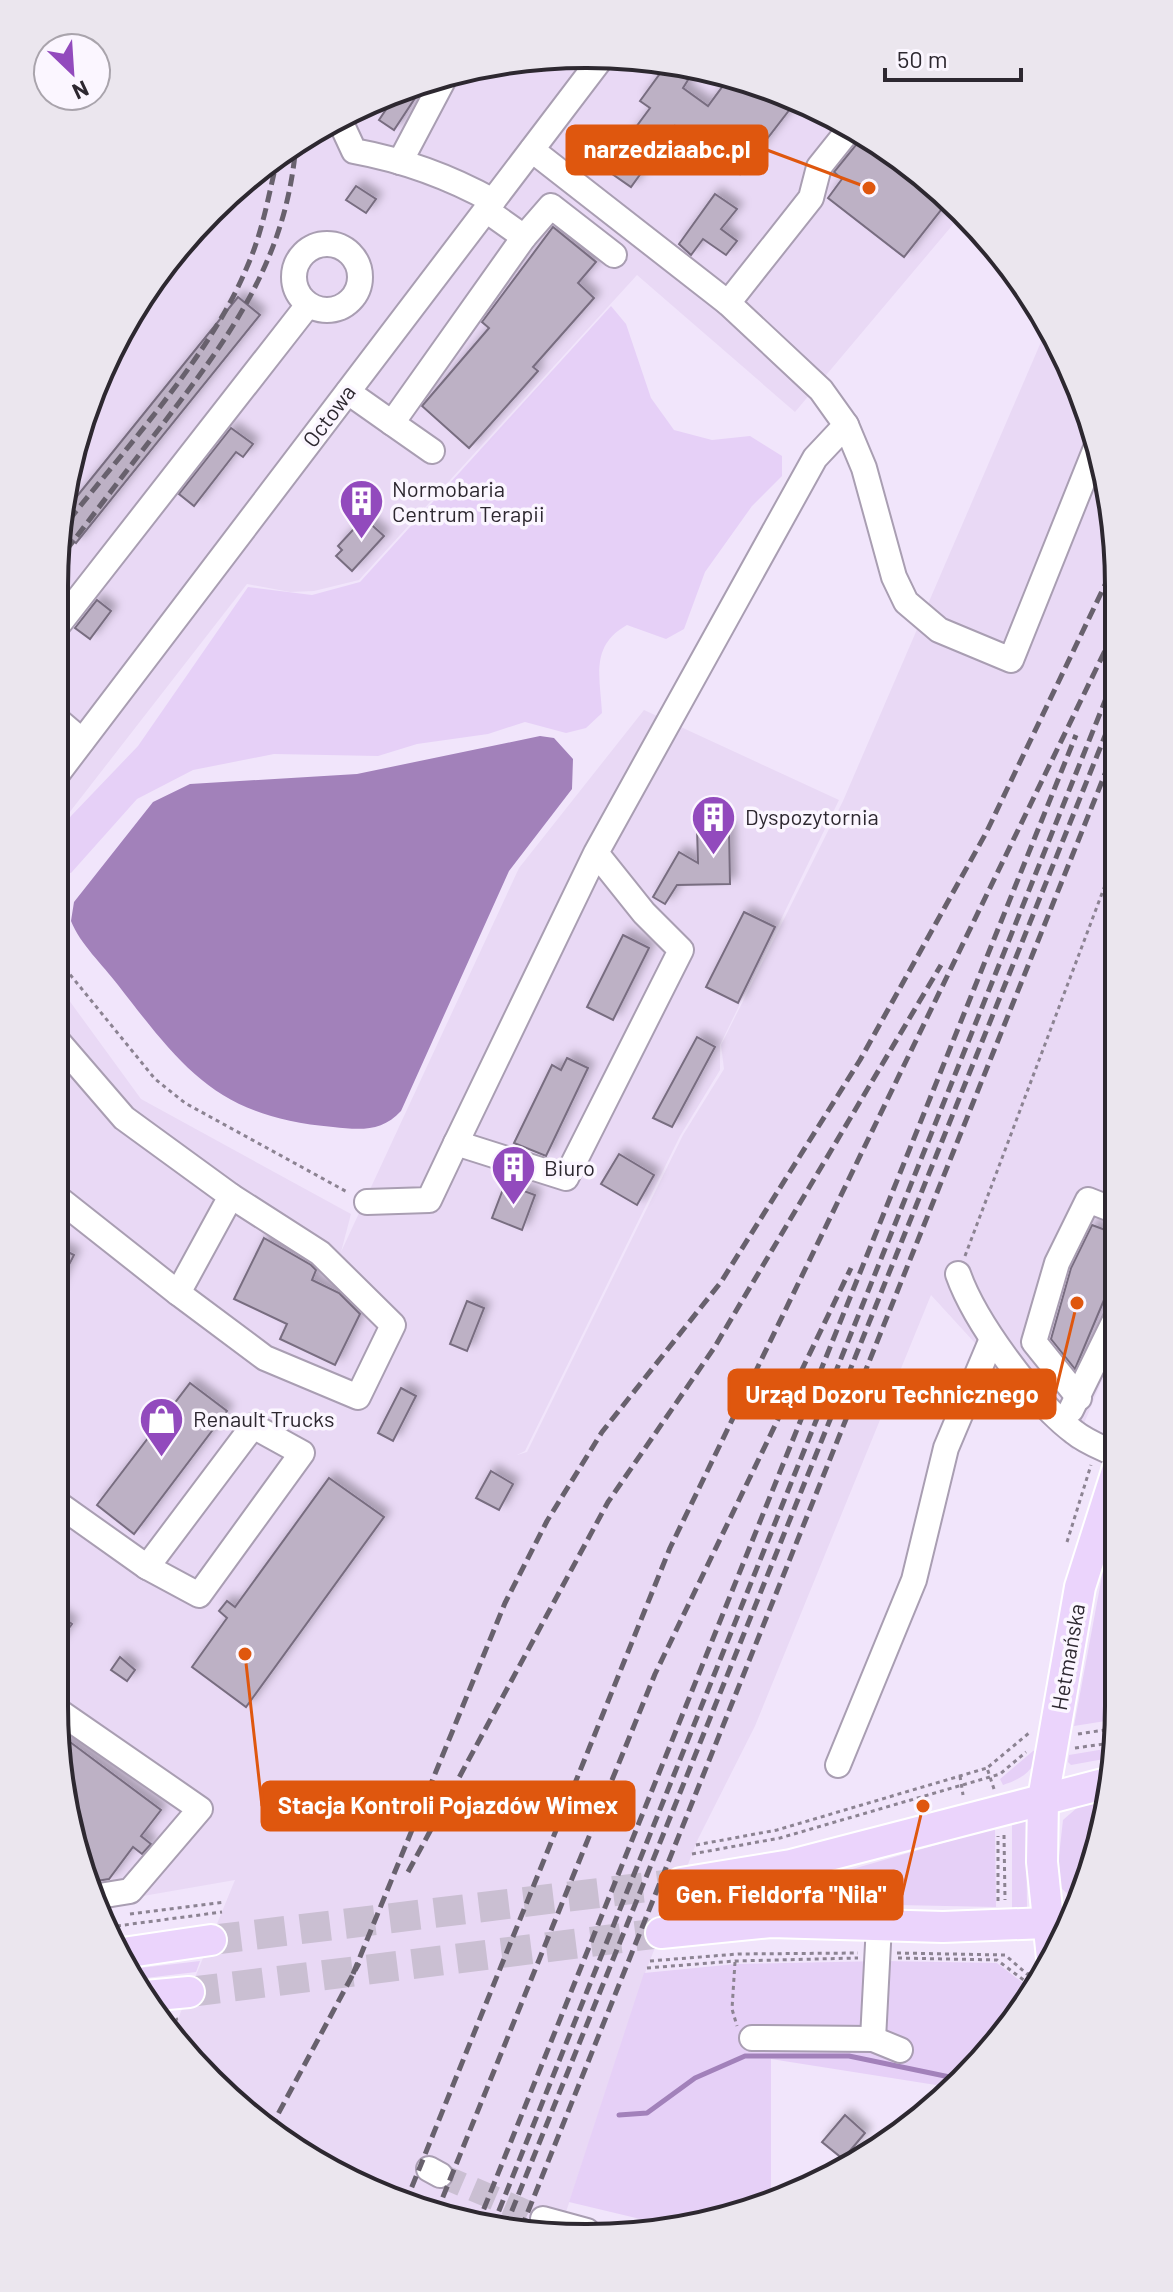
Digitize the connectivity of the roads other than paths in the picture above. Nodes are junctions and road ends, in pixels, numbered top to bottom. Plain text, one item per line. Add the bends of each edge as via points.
1 (594, 68) edge
2 (438, 90) edge
3 (343, 128) edge
4 (844, 136) edge
5 (532, 150) junction
6 (400, 162) junction
7 (490, 206) junction
8 (524, 237) junction
9 (614, 255) dead end
10 (728, 303) junction
11 (308, 305) dead end
12 (348, 392) junction
13 (392, 423) junction
14 (846, 425) junction
15 (432, 451) dead end
16 (1090, 463) edge
17 (68, 612) edge
18 (68, 729) edge
19 (82, 741) junction
20 (68, 760) edge
21 (596, 853) junction
22 (68, 1053) edge
23 (456, 1143) junction
24 (231, 1196) junction
25 (367, 1202) road end
26 (68, 1206) edge
27 (1105, 1207) edge
28 (958, 1274) road end
29 (178, 1293) junction
30 (992, 1339) junction
31 (1105, 1342) edge
32 (1079, 1398) junction
33 (1059, 1418) junction
34 (1105, 1449) edge
35 (1105, 1509) edge
36 (68, 1511) edge
37 (147, 1567) junction
38 (68, 1718) edge
39 (838, 1765) dead end
40 (1099, 1785) edge
41 (1043, 1799) junction
42 (681, 1883) tunnel mouth
43 (104, 1895) edge
44 (1059, 1920) edge
45 (1057, 1924) edge
46 (661, 1933) tunnel mouth
47 (211, 1940) tunnel mouth
48 (879, 1945) junction
49 (130, 1952) edge
50 (159, 1999) edge
51 (184, 2005) tunnel mouth
52 (752, 2038) road end
53 (873, 2039) junction
54 (900, 2050) dead end
55 (543, 2219) tunnel mouth
56 (558, 2223) edge

1 - 5 street, Octowa
2 - 6 street
3 - 6 street via 354,151
4 - 10 street via 819,167 811,198
5 - 7 street, Octowa
5 - 10 street
6 - 7 street via 460,183
7 - 8 street
7 - 12 street, Octowa
8 - 9 street via 551,206
8 - 13 street
10 - 14 street via 821,390
11 - 17 street
12 - 13 street
12 - 19 street, Octowa
13 - 15 street
14 - 16 street via 906,602 939,630 1011,660
14 - 21 street via 815,458
18 - 19 street
19 - 20 street, Octowa
21 - 23 street
21 - 23 street via 681,950 566,1178
22 - 24 street via 124,1118
23 - 25 street via 429,1200
24 - 29 street
24 - 29 street via 320,1253 393,1325 358,1397 265,1358
26 - 29 street
27 - 32 street via 1088,1200 1057,1263 1034,1342
28 - 30 street via 968,1303
30 - 33 street
30 - 39 street via 946,1448 914,1580
31 - 32 street
32 - 33 street via 1074,1409
33 - 34 street
35 - 41 main road, Hetmańska via 1080,1587
36 - 37 street
37 - 37 street via 199,1595 302,1453 253,1426
38 - 43 street via 200,1809 130,1891
40 - 41 main road
41 - 42 main road via 791,1865
41 - 44 main road, Hetmańska via 1042,1862
45 - 48 main road via 998,1947
46 - 48 main road via 771,1922
47 - 49 main road
48 - 53 street
50 - 51 main road
52 - 53 street
53 - 54 street
55 - 56 street

